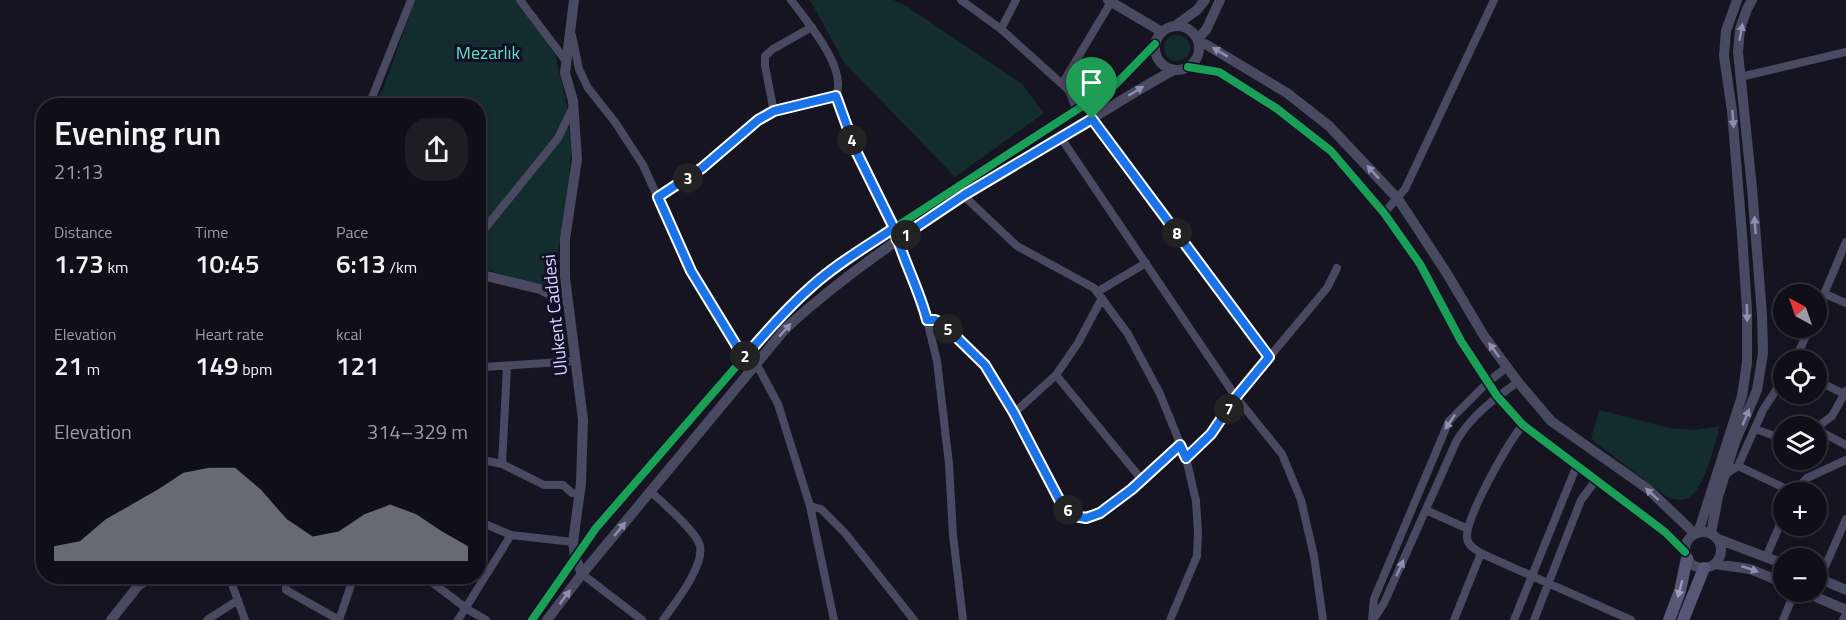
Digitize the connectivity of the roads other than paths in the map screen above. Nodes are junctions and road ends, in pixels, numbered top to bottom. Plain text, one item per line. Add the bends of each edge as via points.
1 (411, 0) edge
2 (520, 0) edge
3 (574, 0) edge
4 (791, 0) edge
5 (961, 0) edge
6 (1016, 0) edge
7 (1205, 0) edge
8 (1220, 0) edge
9 (1494, 0) edge
10 (1737, 0) edge
11 (1752, 0) edge
12 (1110, 1) edge
13 (1175, 26) junction
14 (812, 27) junction
15 (570, 29) junction
16 (1000, 29) junction
17 (1162, 32) junction
18 (1197, 40) junction
19 (1155, 44) junction
20 (1846, 52) edge
21 (566, 61) junction
22 (1188, 67) junction
23 (1174, 70) junction
24 (1740, 78) junction
25 (1062, 84) junction
26 (836, 96) junction
27 (372, 98) edge
28 (573, 106) junction
29 (774, 111) junction
30 (1077, 111) junction
31 (1092, 119) junction
32 (1061, 138) junction
33 (964, 195) junction
34 (658, 197) junction
35 (1398, 199) junction
36 (1384, 213) junction
37 (486, 227) edge
38 (894, 228) junction
39 (897, 240) junction
40 (1846, 242) edge
41 (1146, 263) junction
42 (1337, 268) dead end
43 (486, 276) edge
44 (1827, 291) edge
45 (1827, 294) edge
46 (1100, 295) junction
47 (568, 303) junction
48 (1846, 303) edge
49 (927, 320) junction
50 (1269, 357) junction
51 (744, 358) junction
52 (576, 361) junction
53 (757, 365) junction
54 (486, 366) edge
55 (507, 366) junction
56 (1507, 367) junction
57 (1056, 375) junction
58 (1488, 382) junction
59 (1518, 382) junction
60 (1827, 385) edge
61 (1846, 394) edge
62 (1773, 395) edge
63 (1497, 396) junction
64 (1236, 397) junction
65 (1014, 413) junction
66 (1827, 422) edge
67 (1523, 425) junction
68 (1755, 429) junction
69 (1827, 434) edge
70 (1773, 435) edge
71 (1180, 445) junction
72 (1846, 445) edge
73 (1186, 458) junction
74 (1846, 460) edge
75 (486, 461) edge
76 (502, 464) junction
77 (1578, 465) junction
78 (1738, 466) junction
79 (1726, 474) junction
80 (1142, 480) junction
81 (1596, 480) junction
82 (1803, 482) edge
83 (1773, 483) edge
84 (650, 491) junction
85 (579, 494) junction
86 (810, 506) junction
87 (1426, 510) junction
88 (1846, 519) edge
89 (486, 524) edge
90 (1468, 529) junction
91 (1697, 534) junction
92 (511, 535) junction
93 (1714, 536) junction
94 (1775, 536) edge
95 (573, 542) junction
96 (1481, 553) junction
97 (1686, 555) junction
98 (575, 556) junction
99 (1766, 557) junction
100 (1827, 559) edge
101 (1773, 560) edge
102 (1710, 566) junction
103 (582, 574) junction
104 (486, 576) edge
105 (1531, 576) junction
106 (1773, 578) edge
107 (1827, 582) edge
108 (141, 584) edge
109 (232, 584) edge
110 (287, 584) edge
111 (351, 584) edge
112 (434, 584) edge
113 (481, 584) edge
114 (1548, 584) junction
115 (1846, 590) edge
116 (238, 600) junction
117 (1790, 602) edge
118 (1825, 602) edge
119 (466, 609) junction
120 (1846, 612) edge
121 (111, 620) edge
122 (207, 620) edge
123 (245, 620) edge
124 (339, 620) edge
125 (458, 620) edge
126 (486, 620) edge
127 (532, 620) edge
128 (547, 620) edge
129 (642, 620) edge
130 (663, 620) edge
131 (834, 620) edge
132 (914, 620) edge
133 (963, 620) edge
134 (1170, 620) edge
135 (1323, 620) edge
136 (1372, 620) edge
137 (1454, 620) edge
138 (1514, 620) edge
139 (1534, 620) edge
140 (1631, 620) edge
141 (1669, 620) edge
142 (1683, 620) edge
143 (1783, 620) edge
144 (1844, 620) edge

1 - 27 street
2 - 21 street
3 - 15 street, Ulukent Caddesi
4 - 14 street
5 - 16 street
6 - 16 street
7 - 13 street
8 - 18 street
9 - 35 street
10 -> 91 street via 1726,31 1724,56 1743,234 1748,363 1742,396
24 -> 11 street via 1740,29
12 - 17 street
12 - 25 street
13 - 17 street
13 - 18 street via 1189,30
14 - 26 street via 835,69 839,88
14 - 29 street via 765,56
15 - 21 street, Ulukent Caddesi
15 - 34 street via 579,69 588,88 643,165
16 - 25 street
17 - 19 street
18 - 22 street via 1197,56
35 -> 18 street via 1321,120 1287,93
19 - 23 street via 1161,64
19 - 30 street via 1115,85
20 - 24 street
21 - 28 street, Ulukent Caddesi
22 - 23 street
22 - 36 street via 1219,72 1276,108 1330,151
31 -> 23 street
79 -> 24 street via 1757,390 1763,353
25 - 30 street
26 - 29 street
26 - 38 street via 856,151
28 - 37 street via 558,138
28 - 47 street, Ulukent Caddesi via 577,159 565,238
29 - 34 street
30 - 38 street
31 - 32 street
31 - 50 street
32 - 33 street
32 - 41 street
33 - 39 street
33 - 46 street via 1017,246
34 - 51 street via 691,271
35 - 36 street
56 -> 35 street
36 - 58 street via 1420,264
38 - 39 street
38 - 51 street via 812,286
39 - 49 street
53 -> 39 street via 786,328 814,302
40 - 44 street
41 - 46 street
41 - 64 street
42 - 50 street via 1327,288
43 - 47 street via 540,290
45 - 48 street
46 - 57 street via 1078,343
46 - 71 street via 1128,334 1160,394
47 - 52 street, Ulukent Caddesi
49 - 65 street via 942,323 985,365
49 - 133 street via 937,361
50 - 64 street
51 - 98 street
52 - 55 street
52 - 85 street, Ulukent Caddesi via 583,420
53 - 84 street
53 - 86 street via 778,404
54 - 55 street
55 - 76 street
56 - 58 street
56 - 59 street
57 - 65 street
57 - 80 street
58 - 63 street
58 -> 136 street via 1449,421 1374,599
59 - 63 street
91 -> 59 street via 1648,489 1551,421
60 - 61 street
61 - 66 street
62 - 68 street
63 - 67 street
63 - 87 street via 1467,423
64 - 73 street via 1211,434
64 - 135 street via 1282,454 1301,500
65 - 80 street via 1061,503 1075,516 1086,518 1100,513
67 - 77 street
67 - 90 street via 1490,479
68 - 70 street
68 - 78 street
69 - 72 street
71 - 73 street
71 - 80 street
73 - 134 street via 1196,501 1197,556
74 - 82 street
75 - 76 street
76 - 85 street via 544,485 563,485
77 - 81 street
77 - 105 street
78 - 79 street
78 - 83 street
79 - 93 street via 1718,497
81 - 97 street via 1665,532
81 - 114 street via 1581,500
103 -> 84 street
84 - 130 street via 690,530 700,546 697,567
85 - 95 street, Ulukent Caddesi
86 - 131 street
86 - 132 street via 821,509 845,533
87 - 90 street
136 -> 87 street via 1384,603
88 - 100 street
89 - 92 street
90 - 96 street via 1470,546
91 - 93 street
91 - 97 street via 1687,542
92 - 95 street
92 - 104 street
93 - 99 street
93 - 102 street via 1722,549
94 - 99 street
95 - 98 street, Ulukent Caddesi
96 - 105 street
96 - 137 street
97 - 102 street via 1694,566
97 -> 141 main road via 1680,591
98 - 103 street, Ulukent Caddesi
98 - 127 street
99 - 101 street
102 -> 106 street via 1750,568
102 - 142 main road
128 -> 103 street
103 - 129 street
105 - 114 street
105 - 138 street
107 - 115 street
108 - 121 street
109 - 116 street
110 - 124 street via 286,590
111 - 124 street
112 - 119 street
113 - 119 street
114 - 139 street
114 - 140 street
116 - 122 street
116 - 123 street
117 - 143 street
118 - 120 street
119 - 125 street
119 - 126 street
120 - 144 street

